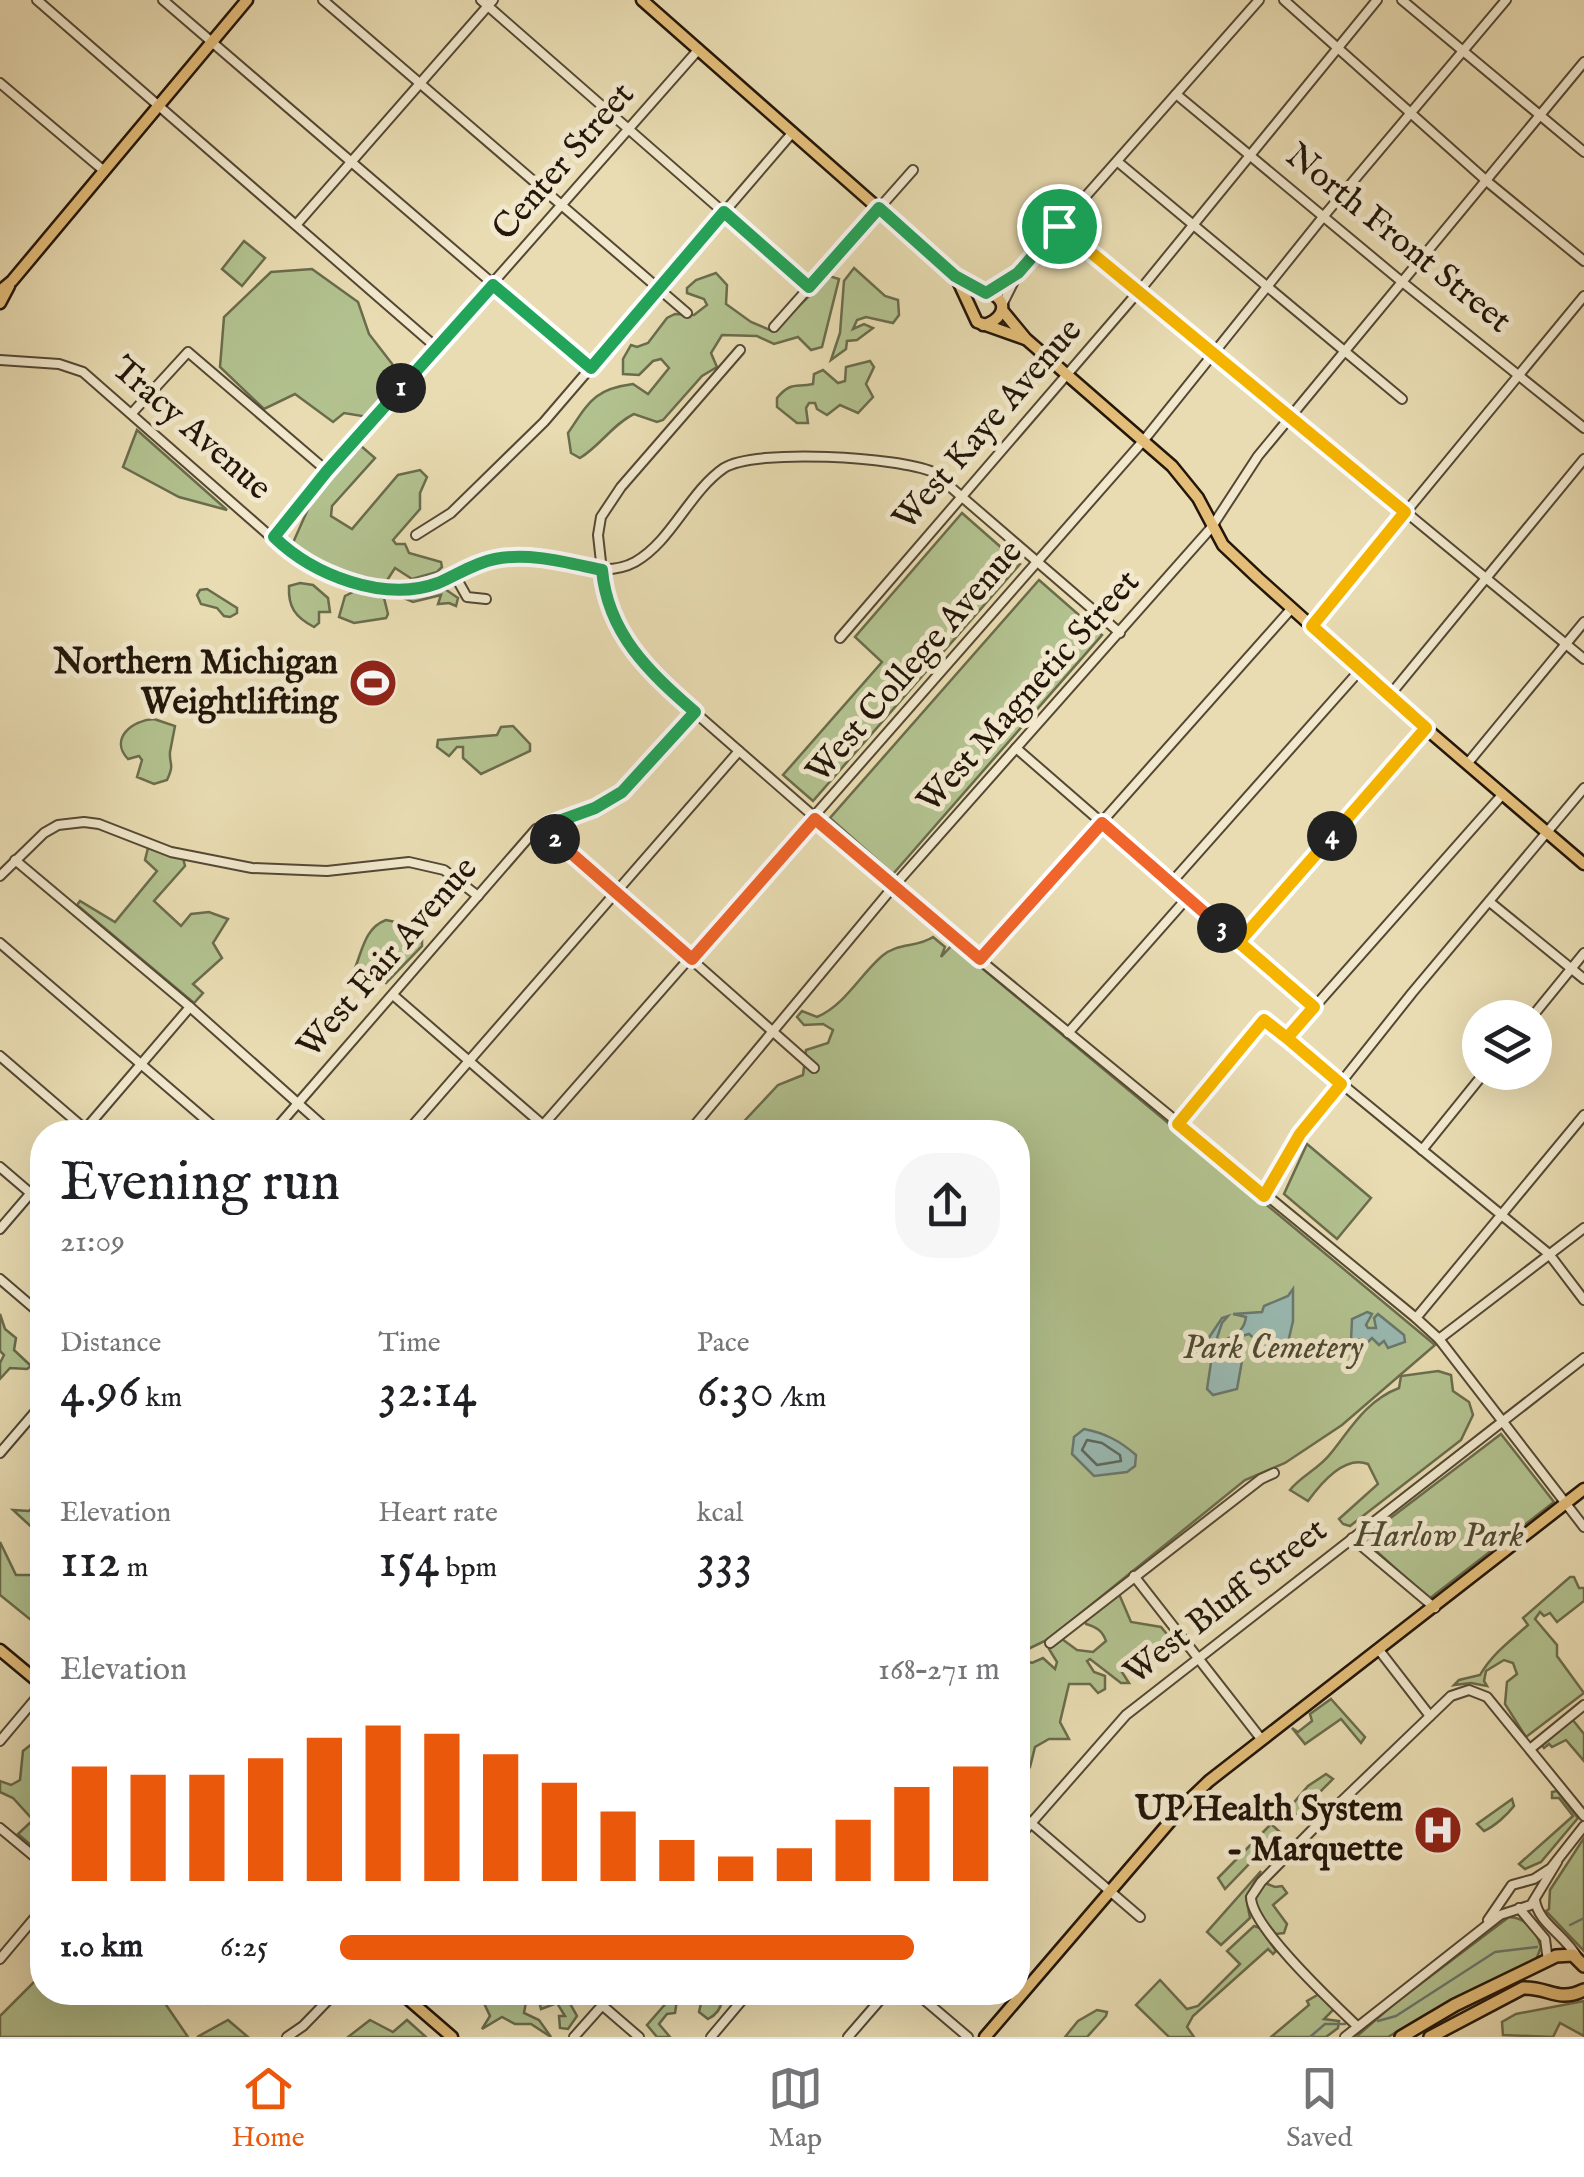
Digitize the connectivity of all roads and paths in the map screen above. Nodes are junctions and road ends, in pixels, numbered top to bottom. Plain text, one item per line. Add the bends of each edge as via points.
1 (37, 0) edge
2 (163, 0) edge
3 (247, 0) edge
4 (323, 0) edge
5 (642, 0) edge
6 (1259, 0) edge
7 (1284, 0) edge
8 (1377, 0) edge
9 (1402, 0) edge
10 (1506, 0) edge
11 (487, 2) edge
12 (213, 42) junction
13 (699, 49) junction
14 (1335, 49) junction
15 (1464, 50) junction
16 (1584, 62) edge
17 (418, 82) junction
18 (0, 83) edge
19 (1176, 94) junction
20 (159, 106) junction
21 (1410, 113) junction
22 (1540, 115) junction
23 (629, 130) junction
24 (793, 132) junction
25 (1584, 152) edge
26 (1251, 154) junction
27 (350, 161) junction
28 (1118, 162) junction
29 (103, 170) junction
30 (913, 170) dead end
31 (1485, 178) junction
32 (561, 207) junction
33 (879, 208) junction
34 (724, 212) junction
35 (1323, 218) junction
36 (1194, 223) junction
37 (296, 225) junction
38 (1059, 226) junction
39 (1584, 261) edge
40 (1018, 273) junction
41 (955, 276) junction
42 (12, 281) junction
43 (1400, 281) junction
44 (493, 285) junction
45 (809, 287) junction
46 (1268, 288) junction
47 (0, 291) edge
48 (657, 291) junction
49 (1138, 292) junction
50 (987, 293) junction
51 (1584, 296) edge
52 (0, 303) edge
53 (1002, 308) junction
54 (970, 310) junction
55 (687, 314) dead end
56 (983, 324) junction
57 (774, 327) dead end
58 (1026, 339) junction
59 (437, 348) junction
60 (740, 350) dead end
61 (1344, 350) junction
62 (1214, 354) junction
63 (3, 357) edge
64 (591, 368) junction
65 (1068, 373) junction
66 (1519, 375) junction
67 (1402, 399) dead end
68 (132, 412) junction
69 (1290, 418) junction
70 (1584, 428) edge
71 (1144, 440) junction
72 (1584, 459) edge
73 (327, 471) junction
74 (963, 498) junction
75 (1405, 512) junction
76 (1212, 528) junction
77 (416, 535) dead end
78 (274, 537) junction
79 (1038, 562) junction
80 (602, 570) junction
81 (454, 574) junction
82 (1485, 578) junction
83 (486, 600) dead end
84 (1292, 608) junction
85 (1584, 622) edge
86 (1312, 626) junction
87 (1120, 633) junction
88 (840, 638) dead end
89 (1566, 644) junction
90 (1584, 660) edge
91 (1361, 670) junction
92 (1390, 694) junction
93 (695, 712) junction
94 (1426, 728) junction
95 (1016, 748) junction
96 (739, 751) junction
97 (1467, 764) junction
98 (1584, 788) edge
99 (1502, 795) junction
100 (815, 819) junction
101 (1102, 823) junction
102 (548, 825) junction
103 (1548, 833) junction
104 (14, 860) junction
105 (1584, 864) edge
106 (0, 876) edge
107 (1171, 883) junction
108 (893, 886) junction
109 (618, 892) junction
110 (478, 896) junction
111 (1188, 898) junction
112 (1491, 902) junction
113 (1239, 942) junction
114 (0, 943) edge
115 (1584, 953) edge
116 (692, 959) junction
117 (980, 959) junction
118 (1571, 968) junction
119 (1584, 979) edge
120 (393, 995) junction
121 (1545, 1000) edge
122 (1314, 1007) junction
123 (190, 1008) junction
124 (772, 1030) junction
125 (1068, 1033) junction
126 (1287, 1038) junction
127 (0, 1056) edge
128 (470, 1060) junction
129 (141, 1064) junction
130 (814, 1068) dead end
131 (1341, 1084) junction
132 (1471, 1090) edge
133 (297, 1104) junction
134 (1584, 1115) edge
135 (72, 1120) edge
136 (96, 1120) edge
137 (206, 1120) edge
138 (283, 1120) edge
139 (316, 1120) edge
140 (418, 1120) edge
141 (531, 1120) edge
142 (548, 1120) edge
143 (699, 1120) edge
144 (1178, 1124) junction
145 (1422, 1150) junction
146 (0, 1166) edge
147 (30, 1192) edge
148 (30, 1194) edge
149 (1264, 1196) junction
150 (1500, 1216) junction
151 (1584, 1228) edge
152 (0, 1229) edge
153 (1549, 1254) junction
154 (0, 1279) edge
155 (1584, 1300) edge
156 (30, 1305) edge
157 (1416, 1318) junction
158 (1439, 1339) junction
159 (1584, 1358) edge
160 (30, 1418) edge
161 (1504, 1420) junction
162 (0, 1452) edge
163 (1274, 1473) dead end
164 (1584, 1490) edge
165 (1566, 1504) junction
166 (1584, 1526) edge
167 (1352, 1538) junction
168 (1134, 1576) junction
169 (1434, 1608) junction
170 (1050, 1644) dead end
171 (0, 1650) edge
172 (1379, 1650) junction
173 (1199, 1658) junction
174 (30, 1677) edge
175 (30, 1703) edge
176 (1584, 1705) edge
177 (1430, 1716) junction
178 (1262, 1740) junction
179 (0, 1741) edge
180 (1530, 1749) junction
181 (1584, 1816) edge
182 (1030, 1823) joint
183 (1584, 1826) edge
184 (0, 1828) edge
185 (30, 1853) edge
186 (1557, 1862) junction
187 (1524, 1881) junction
188 (1110, 1891) junction
189 (1508, 1894) junction
190 (1535, 1898) junction
191 (1518, 1908) junction
192 (1140, 1917) dead end
193 (30, 1922) edge
194 (1480, 1931) junction
195 (1, 1955) edge
196 (1581, 1961) edge
197 (1548, 1962) junction
198 (1030, 1984) edge
199 (1583, 1990) edge
200 (1552, 1992) junction
201 (323, 2005) edge
202 (415, 2005) edge
203 (737, 2005) edge
204 (875, 2005) edge
205 (930, 2005) edge
206 (1012, 2005) edge
207 (604, 2006) joint
208 (1357, 2026) junction
209 (288, 2037) edge
210 (452, 2037) edge
211 (574, 2037) edge
212 (639, 2037) edge
213 (710, 2037) edge
214 (848, 2037) edge
215 (968, 2037) edge
216 (985, 2037) edge
217 (1345, 2037) edge
218 (1400, 2037) edge
219 (1430, 2037) edge

1 - 20 street
2 - 12 street
3 - 12 main road
4 - 17 street
5 - 13 main road
6 - 19 street
7 - 14 street
8 - 14 street, West Kaye Avenue
9 - 15 street
10 - 15 street, West College Avenue
11 - 17 street
11 - 23 street
12 - 20 main road
12 - 27 street
13 - 23 street, Center Street
13 - 24 main road
14 - 21 street
14 - 26 street, West Kaye Avenue
15 - 21 street, West College Avenue
15 - 22 street
16 - 22 street, West Magnetic Street
17 - 27 street
17 - 32 street
18 - 29 street
19 - 26 street, North Front Street
19 - 28 street
20 - 29 main road
20 - 37 street
21 - 31 street
21 - 35 street, West College Avenue
22 - 25 street
22 - 31 street, West Magnetic Street
23 - 32 street, Center Street
23 - 34 street
24 - 33 main road
24 - 34 street
26 - 35 street, North Front Street
26 - 36 street, West Kaye Avenue
27 - 37 street
27 - 44 street
28 - 36 street
28 - 38 street
29 - 42 main road
30 - 33 street
31 - 39 street
31 - 43 street, West Magnetic Street
32 - 44 street, Center Street
32 - 48 street
33 - 41 main road
33 - 45 street
34 - 45 street
34 - 48 street
35 - 43 street, North Front Street
35 - 46 street, West College Avenue
36 - 46 street
36 - 49 street, West Kaye Avenue
37 - 59 street
38 - 40 street
38 - 49 street
40 - 50 street
40 - 53 street
41 - 50 main road
41 - 54 main road
42 - 47 main road
42 - 52 main road
43 - 61 street, West Magnetic Street
43 - 66 street, North Front Street
44 - 59 street, Center Street
44 - 64 street
45 - 57 street
46 - 61 street
46 - 62 street, West College Avenue
48 - 55 street
48 - 64 street
49 - 62 street
49 - 65 street, West Kaye Avenue
50 - 53 main road
50 - 54 main road
51 - 66 street
53 - 56 main road via 996,321
53 - 58 main road
54 - 56 main road
56 - 58 main road
58 - 65 main road
59 - 73 street, Center Street
60 - 80 street via 610,501 598,535
61 - 67 street
61 - 69 street, West Magnetic Street
62 - 69 street
62 - 71 street, West College Avenue
63 - 68 street, Tracy Avenue via 75,368
64 - 77 street via 460,504
65 - 71 main road
65 - 74 street, West Kaye Avenue
66 - 70 street, North Front Street
66 - 75 street
68 - 73 street via 188,352
68 - 78 street, Tracy Avenue
69 - 75 street
69 - 76 street, West Magnetic Street
71 - 76 main road via 1185,480
71 - 79 street, West College Avenue
72 - 82 street
73 - 78 street, Center Street
74 - 79 street
74 - 80 street via 933,472 906,462 753,458 714,478 638,560
74 - 88 street, West Kaye Avenue
75 - 82 street
75 - 86 street
76 - 84 main road
76 - 87 street, West Magnetic Street
78 - 81 street, Tracy Avenue via 310,567 394,590
79 - 87 street
79 - 100 street, West College Avenue
80 - 81 street, Tracy Avenue via 533,557 498,558
80 - 93 street via 615,624 634,654
81 - 83 street via 467,597
82 - 89 street
82 - 92 street
84 - 86 main road
84 - 101 street
85 - 89 street
86 - 91 main road
87 - 95 street, West Magnetic Street
89 - 90 street
89 - 97 street
91 - 92 main road
91 - 107 street
92 - 94 main road
93 - 96 street
93 - 102 street via 622,792
94 - 97 main road
94 - 113 street
95 - 101 street
95 - 108 street, West Magnetic Street
96 - 100 street
96 - 109 street
97 - 99 main road
98 - 103 street
99 - 103 main road
99 - 122 street
100 - 108 street
100 - 116 street, West College Avenue
101 - 107 street
101 - 117 street
102 - 109 street via 553,837
102 - 110 street, West Fair Avenue via 536,829
103 - 105 main road
103 - 112 street
104 - 106 street
104 - 110 street via 58,825 84,822 171,852 252,868 340,871 409,862 444,870
104 - 123 street
107 - 111 street
108 - 117 street
108 - 124 street, West Magnetic Street
109 - 116 street
109 - 128 street
110 - 120 street, West Fair Avenue
111 - 113 street
111 - 125 street
112 - 118 street
112 - 131 street
113 - 122 street
114 - 129 street
115 - 118 street
116 - 124 street
116 - 142 street, West College Avenue
117 - 125 street
118 - 119 street
118 - 121 street
120 - 128 street
120 - 133 street, West Fair Avenue
122 - 126 street
123 - 129 street
123 - 133 street
124 - 130 street
124 - 143 street, West Magnetic Street
125 - 144 street
126 - 131 street
126 - 144 street via 1264,1020
127 - 135 street
128 - 140 street
128 - 141 street
129 - 136 street
129 - 137 street
131 - 145 street
131 - 149 street via 1300,1134
132 - 145 street
133 - 138 street, West Fair Avenue
133 - 139 street
134 - 150 street
144 - 149 street
145 - 150 street
146 - 147 street
148 - 152 street
149 - 157 street
150 - 153 street
150 - 157 street
151 - 153 street
153 - 155 street
153 - 158 street
154 - 156 street
157 - 158 street
158 - 161 street
159 - 161 street, West Bluff Street
160 - 162 street
161 - 165 street
161 - 167 street, West Bluff Street
163 - 168 street
164 - 165 main road
165 - 166 street
165 - 169 main road
167 - 169 street
167 - 173 street, West Bluff Street
168 - 170 street
168 - 173 street
169 - 172 main road
171 - 174 main road
172 - 177 street
172 - 178 main road
173 - 178 street
173 - 182 street, West Bluff Street via 1126,1715
175 - 179 street
176 - 180 street
177 - 180 street via 1455,1693 1479,1692
177 - 208 street via 1251,1897 1282,1949
178 - 188 main road via 1185,1804
180 - 181 street
182 - 188 street
183 - 186 street
184 - 185 street
186 - 187 street
186 - 190 street
187 - 189 street
187 - 190 street
188 - 192 street
188 - 198 main road
189 - 191 street
189 - 194 street
190 - 191 street via 1528,1908
190 - 196 street via 1541,1918
191 - 194 street
191 - 197 street via 1546,1939
193 - 195 street
194 - 208 street
196 - 197 highway via 1564,1953
197 - 200 highway via 1544,1979
197 - 218 highway
199 - 200 highway via 1566,1998
200 - 219 highway via 1516,1991
201 - 209 street
202 - 210 main road
203 - 213 street
204 - 214 street
205 - 215 street
206 - 216 main road
207 - 211 street
207 - 212 street
208 - 217 street

